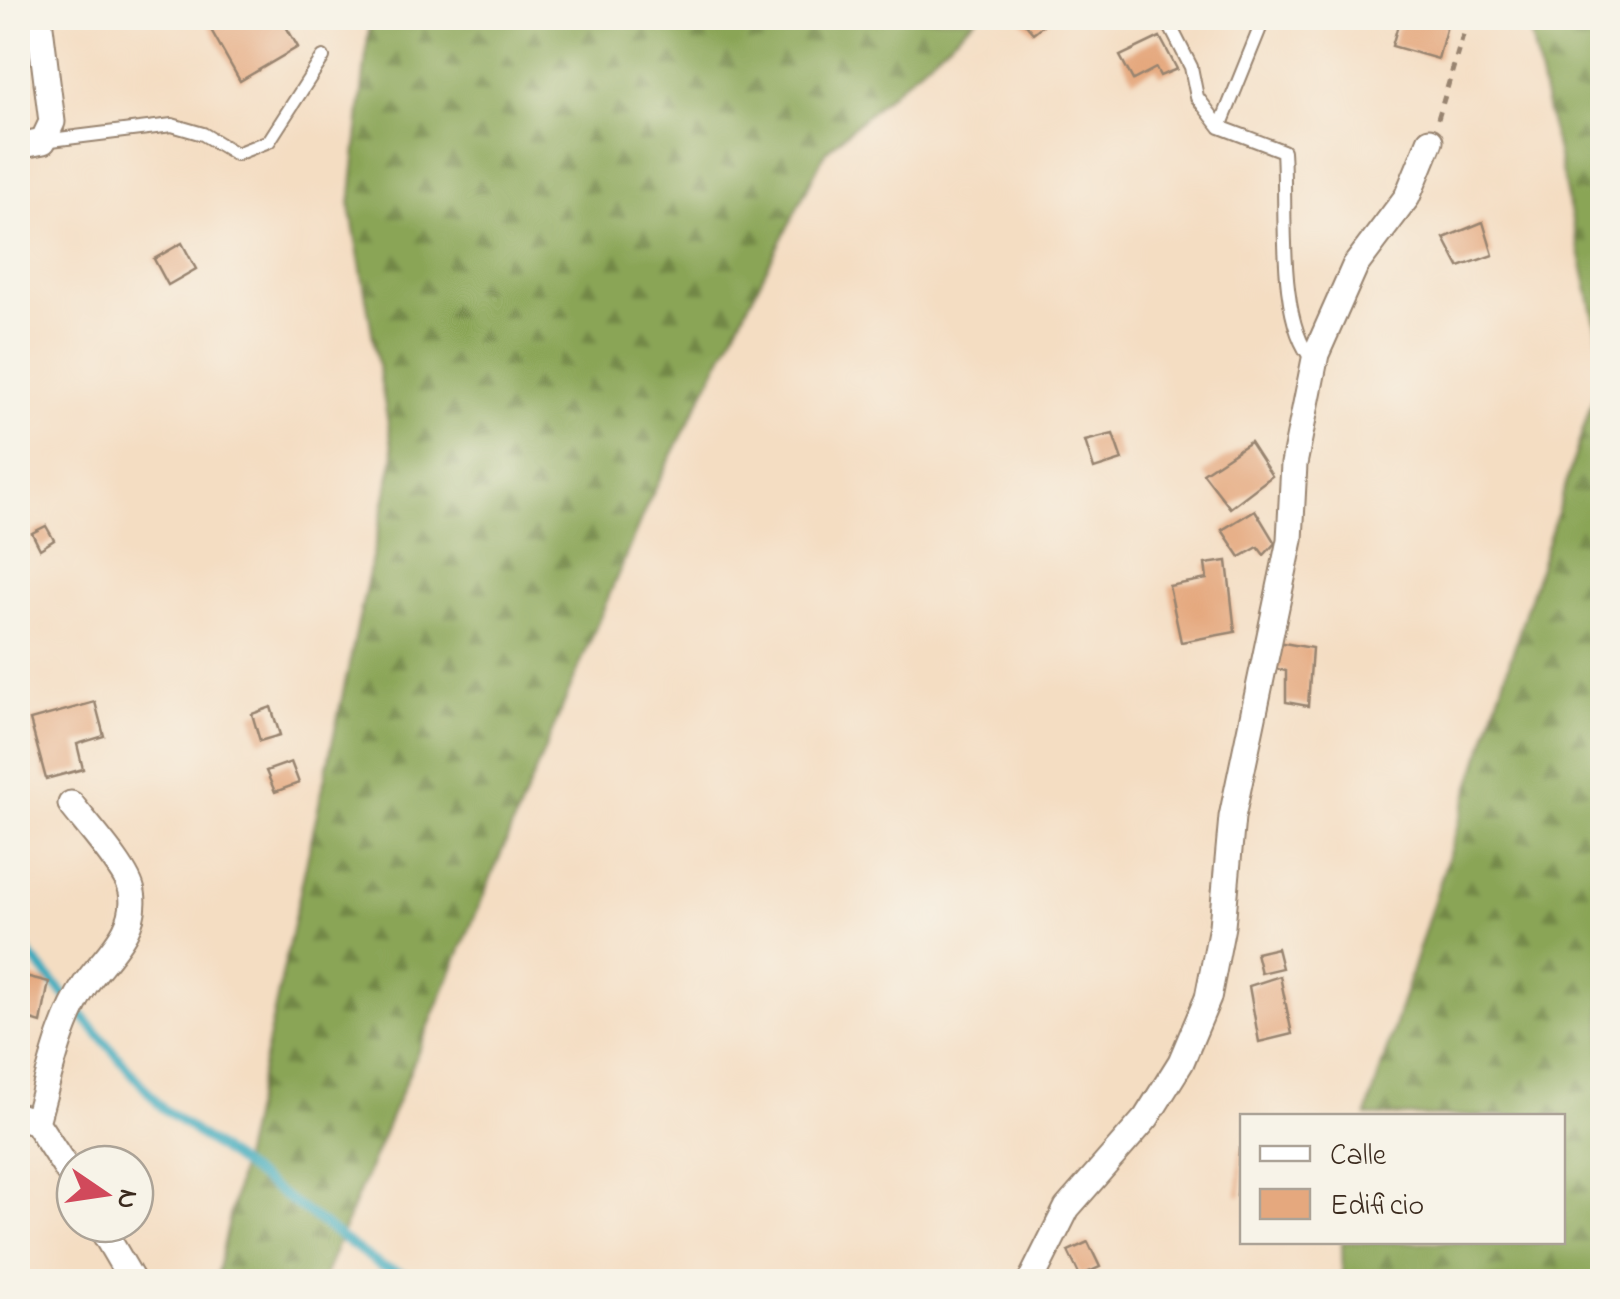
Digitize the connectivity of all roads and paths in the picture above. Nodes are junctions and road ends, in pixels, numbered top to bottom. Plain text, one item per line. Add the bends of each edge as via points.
1 (39, 18) edge
2 (1166, 18) edge
3 (1264, 18) edge
4 (1468, 18) edge
5 (323, 57) dead end
6 (1220, 127) junction
7 (1430, 141) joint
8 (30, 143) edge
9 (1315, 362) junction
10 (70, 804) dead end
11 (26, 1119) edge
12 (55, 1156) edge
13 (111, 1244) edge
14 (133, 1282) edge
15 (1030, 1282) edge

1 - 8 street via 52,122
2 - 6 lane via 1191,67 1197,97
3 - 6 lane
4 - 7 path
5 - 8 lane via 269,141 236,154 203,134 172,126
6 - 9 lane via 1283,151 1288,283 1300,347
7 - 9 street via 1407,197 1355,266
9 - 15 street via 1294,464 1281,590 1232,817 1208,998 1181,1062 1146,1118 1067,1208
10 - 11 street via 132,887 133,912 83,988
11 - 12 street
13 - 14 street

